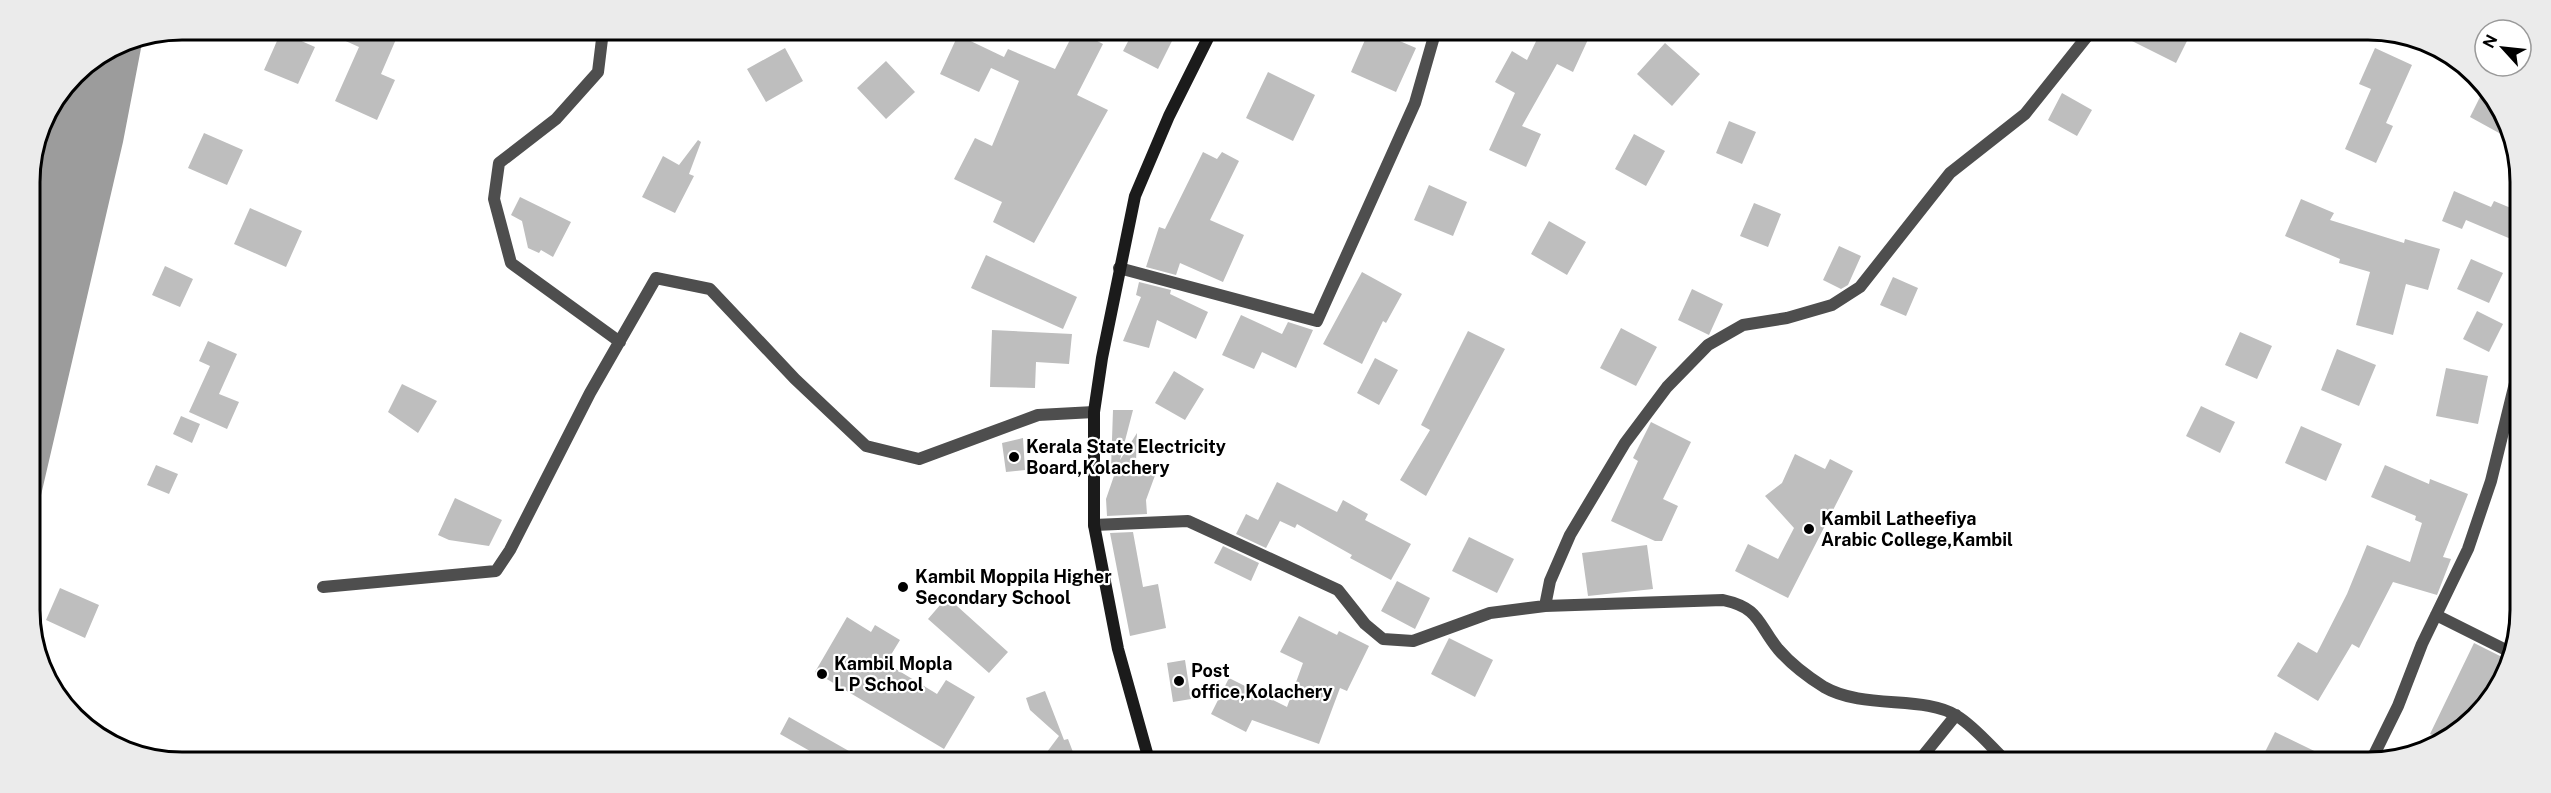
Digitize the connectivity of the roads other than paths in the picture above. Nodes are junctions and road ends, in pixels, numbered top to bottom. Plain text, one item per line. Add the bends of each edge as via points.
1 (1433, 40) edge
2 (2084, 40) edge
3 (602, 41) edge
4 (1207, 41) edge
5 (1119, 268) junction
6 (620, 342) junction
7 (2510, 404) edge
8 (1094, 412) junction
9 (1094, 525) junction
10 (323, 587) dead end
11 (1545, 606) junction
12 (2436, 615) junction
13 (2505, 650) edge
14 (1956, 715) junction
15 (1147, 752) edge
16 (1926, 752) edge
17 (1996, 752) edge
18 (2375, 752) edge

1 - 5 street via 1415,103 1317,321
2 - 11 street via 2025,114 1950,173 1860,286 1832,305 1743,325 1708,345 1667,387 1625,443 1570,535 1550,581
3 - 6 street via 598,72 556,119 499,164 494,199 511,263
4 - 5 main road via 1135,196
5 - 8 main road
6 - 8 street via 656,278 710,289 795,379 867,446 918,459 1038,415
6 - 10 street via 496,571
7 - 12 street via 2491,481 2468,549
8 - 9 main road
9 - 11 street via 1188,521 1338,590 1365,624 1383,639 1413,641 1490,613
9 - 15 main road via 1118,649
11 - 14 street via 1723,600 1743,604 1778,649 1824,687 1852,699 1933,708
12 - 13 street
12 - 18 street
14 - 16 street
14 - 17 street

